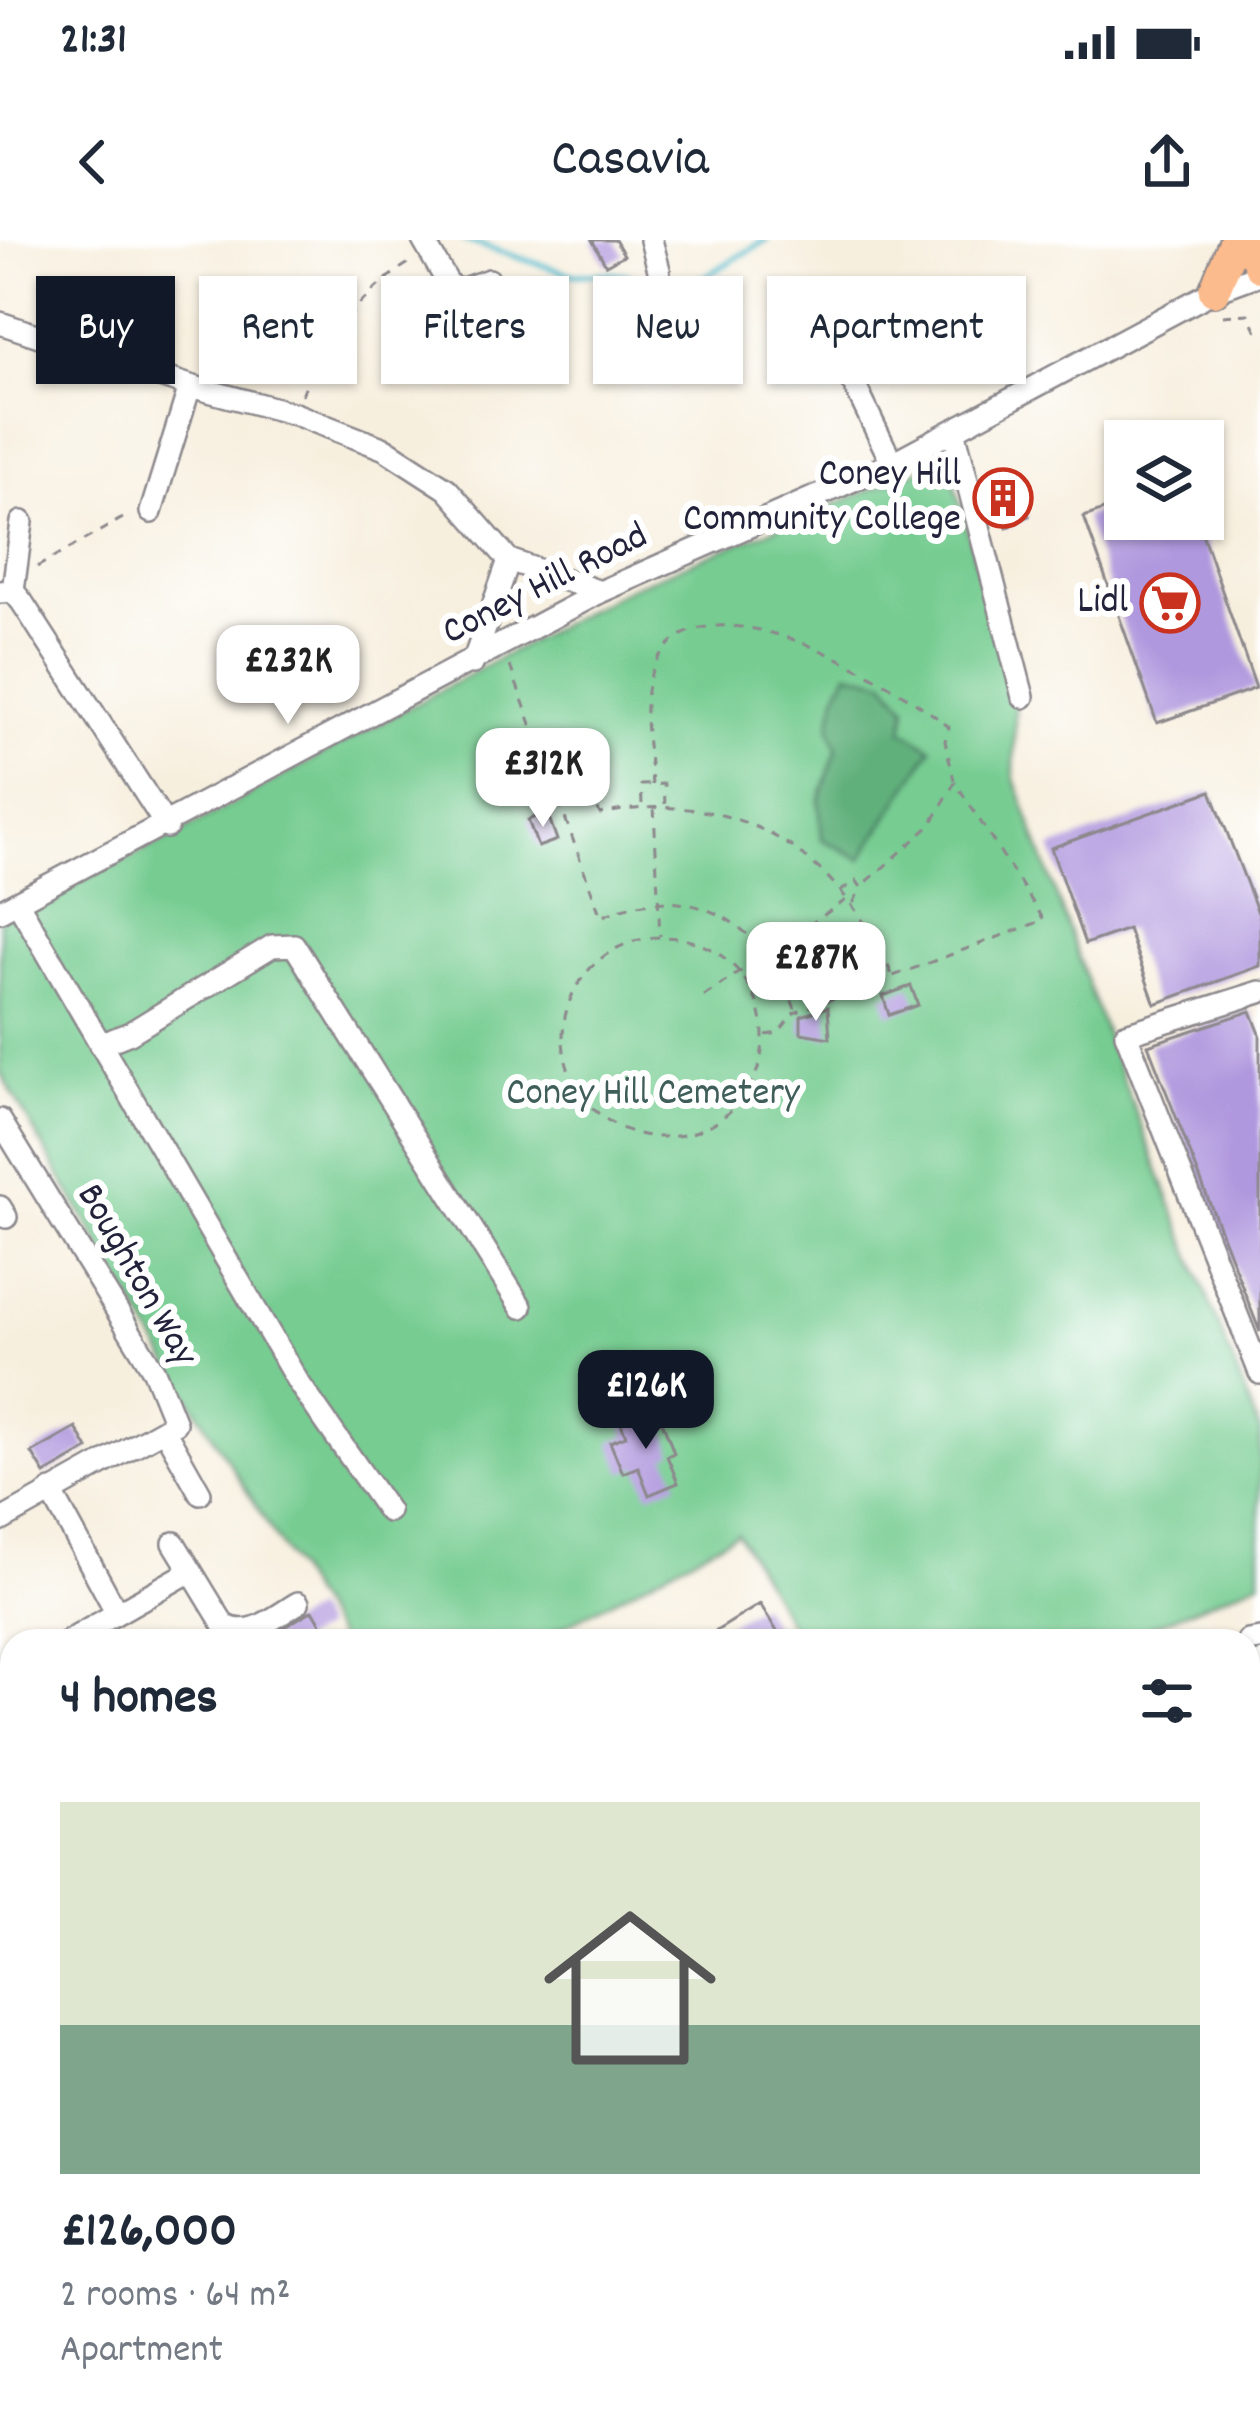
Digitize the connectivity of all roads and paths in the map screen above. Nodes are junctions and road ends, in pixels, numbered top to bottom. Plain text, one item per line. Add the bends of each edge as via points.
1 (1235, 240) edge
2 (1248, 240) edge
3 (659, 242) edge
4 (426, 245) edge
5 (659, 270) dead end
6 (1260, 270) edge
7 (443, 276) edge
8 (1208, 295) junction
9 (0, 323) edge
10 (1260, 338) edge
11 (854, 384) edge
12 (190, 386) junction
13 (296, 414) junction
14 (954, 430) junction
15 (892, 463) junction
16 (154, 501) joint
17 (22, 522) dead end
18 (509, 560) junction
19 (10, 589) edge
20 (600, 592) junction
21 (473, 663) junction
22 (510, 666) dead end
23 (1023, 698) dead end
24 (584, 776) dead end
25 (955, 782) junction
26 (652, 785) junction
27 (665, 805) junction
28 (642, 806) junction
29 (653, 806) junction
30 (166, 827) junction
31 (861, 887) junction
32 (841, 893) junction
33 (658, 902) junction
34 (848, 902) junction
35 (9, 907) edge
36 (660, 938) junction
37 (768, 952) junction
38 (739, 972) junction
39 (893, 977) junction
40 (1260, 992) edge
41 (704, 996) dead end
42 (796, 1012) junction
43 (764, 1035) junction
44 (100, 1045) junction
45 (0, 1120) edge
46 (521, 1307) dead end
47 (1260, 1372) edge
48 (164, 1429) junction
49 (51, 1491) junction
50 (200, 1493) dead end
51 (388, 1511) dead end
52 (0, 1521) edge
53 (174, 1543) dead end
54 (188, 1572) junction
55 (298, 1603) dead end
56 (117, 1613) junction
57 (90, 1629) edge
58 (237, 1629) edge
59 (251, 1629) edge

1 - 8 highway
2 - 6 highway
3 - 5 street
4 - 7 street
4 - 13 path via 389,275 314,363
6 - 8 street, Coney Hill Road
8 - 10 path via 1214,316 1249,314
8 - 14 street, Coney Hill Road
9 - 12 street
11 - 15 street
12 - 13 street
12 - 16 street
13 - 18 street via 385,448 447,489
14 - 15 street, Coney Hill Road
14 - 23 street
15 - 20 street, Coney Hill Road
16 - 19 path
17 - 19 street
18 - 20 street
18 - 21 street
19 - 30 street
20 - 21 street, Coney Hill Road
21 - 30 street, Coney Hill Road
22 - 33 path via 601,917
24 - 28 path via 600,814
25 - 26 path via 949,727 906,691 795,639 748,628 699,630 669,644 650,675
25 - 31 path via 930,826
25 - 39 path via 1044,920
26 - 27 path via 664,784
26 - 28 path via 640,785
27 - 29 path
27 - 32 path via 719,811 773,832
28 - 29 path
29 - 33 path
30 - 35 street, Coney Hill Road
31 - 32 path via 849,880
31 - 34 path via 860,899
32 - 34 path
33 - 36 path
33 - 37 path via 716,913
34 - 37 path
34 - 39 path
35 - 44 street
36 - 38 path via 701,945
36 - 43 path via 608,953 569,1003 564,1057 599,1116 652,1137 713,1124 747,1090
37 - 38 path
37 - 42 path
38 - 41 path
38 - 43 path
39 - 42 path
40 - 47 street via 1126,1034
42 - 43 path via 778,1033
44 - 46 street via 272,946 294,945
44 - 51 street via 298,1382
45 - 48 street, Boughton Way via 154,1371 175,1423
48 - 49 street, Boughton Way
48 - 50 street
49 - 52 street, Boughton Way
49 - 56 street
53 - 54 street
54 - 56 street
54 - 58 street via 224,1625
55 - 59 street
56 - 57 street

